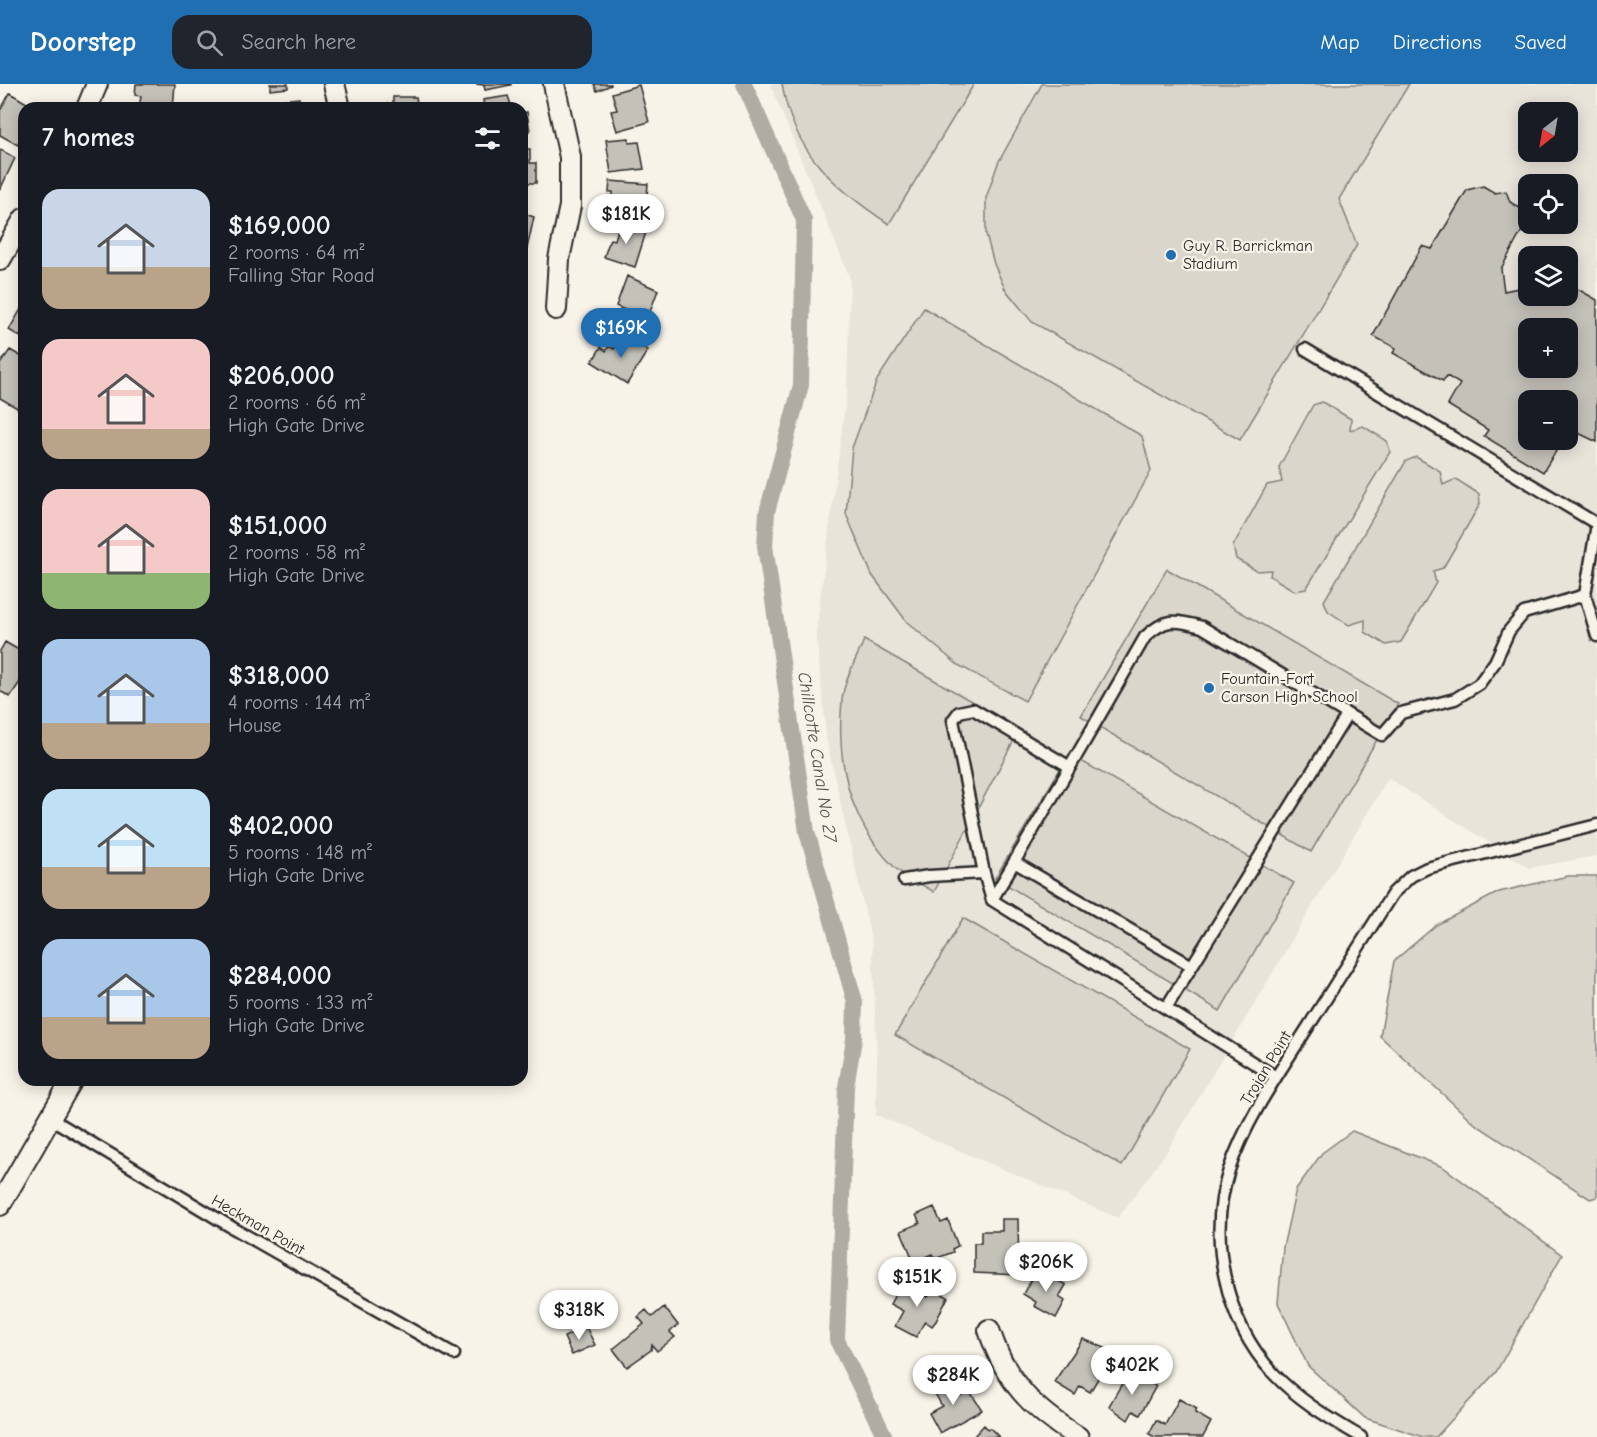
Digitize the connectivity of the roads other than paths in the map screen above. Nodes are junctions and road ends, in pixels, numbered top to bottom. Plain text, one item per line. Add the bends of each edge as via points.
1 (96, 84) edge
2 (334, 84) edge
3 (554, 84) edge
4 (89, 102) edge
5 (338, 102) edge
6 (18, 229) edge
7 (0, 260) edge
8 (556, 309) dead end
9 (1305, 349) dead end
10 (1585, 595) junction
11 (1597, 636) edge
12 (1347, 715) junction
13 (1070, 767) junction
14 (1597, 825) edge
15 (1014, 862) junction
16 (984, 873) junction
17 (904, 880) dead end
18 (992, 900) junction
19 (1192, 966) junction
20 (1166, 1008) junction
21 (1276, 1077) junction
22 (69, 1086) edge
23 (51, 1118) junction
24 (0, 1205) edge
25 (989, 1330) dead end
26 (454, 1354) dead end
27 (1078, 1437) edge
28 (1361, 1437) edge

1 - 4 street
2 - 5 street
3 - 8 street via 570,157 570,206 559,259
6 - 7 street
9 - 10 lane via 1597,524
10 - 11 lane
10 - 12 lane via 1524,613 1509,631 1495,662 1479,684 1455,699 1401,713 1382,735
12 - 13 lane via 1202,627 1181,620 1159,623 1145,637
12 - 19 lane
13 - 15 lane
13 - 16 lane via 973,709 959,712 953,720
14 - 21 lane, Trojan Point via 1427,868 1411,876 1393,893
15 - 18 lane
15 - 19 lane
16 - 17 lane
16 - 18 lane
18 - 20 lane
19 - 20 lane
20 - 21 lane
21 - 28 lane, Trojan Point via 1244,1133 1229,1171 1220,1212 1227,1289 1245,1332 1274,1373 1325,1416
22 - 23 street
23 - 24 street
23 - 26 lane, Heckman Point
25 - 27 street via 999,1359 1022,1395

